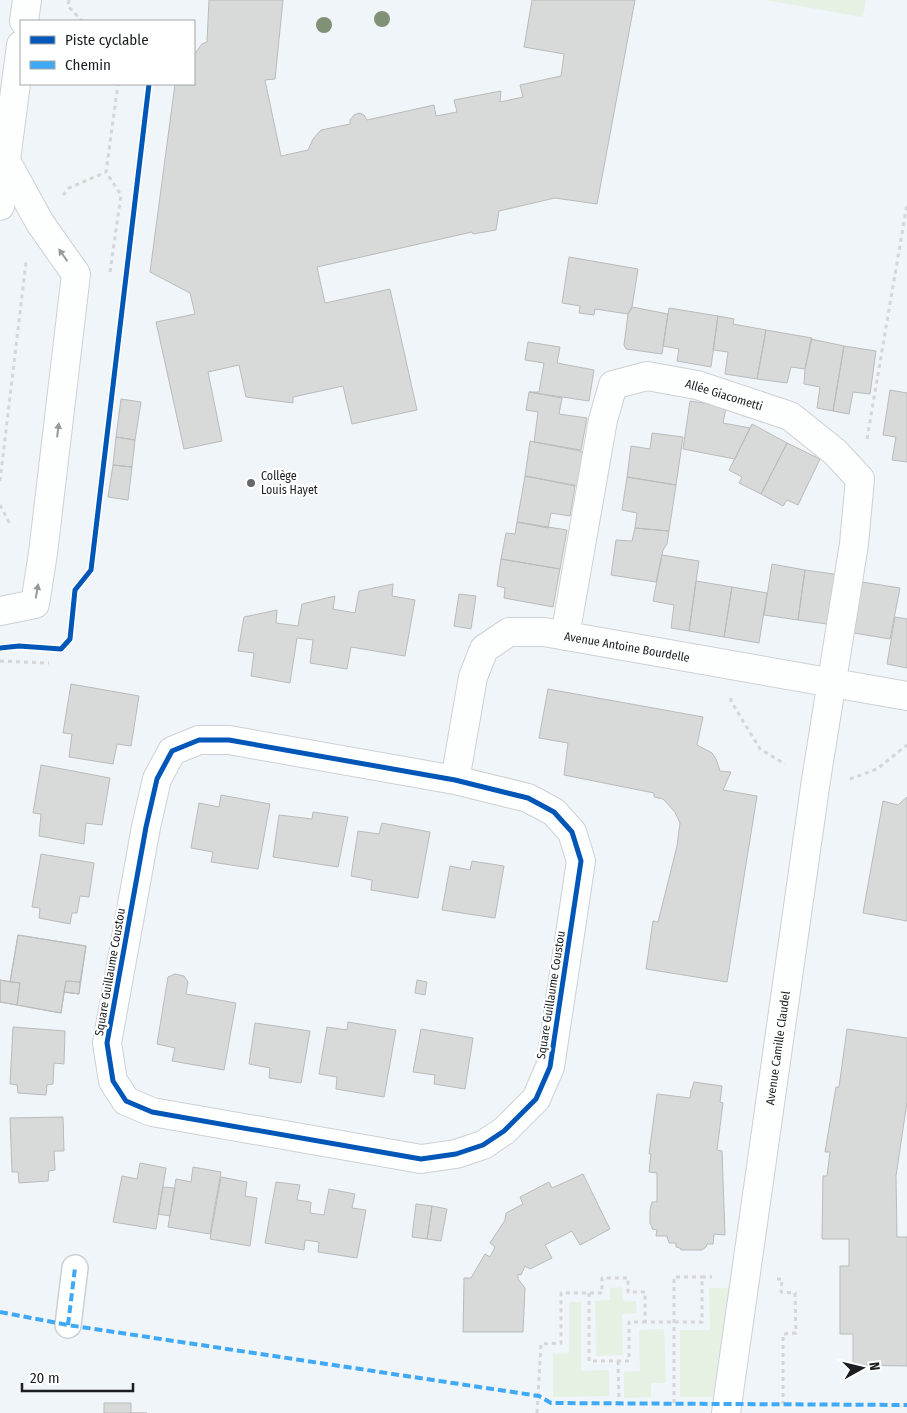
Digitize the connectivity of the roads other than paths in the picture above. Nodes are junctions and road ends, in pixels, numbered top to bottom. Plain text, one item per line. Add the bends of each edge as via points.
1 (27, 0) edge
2 (24, 20) edge
3 (20, 53) edge
4 (6, 160) junction
5 (0, 206) edge
6 (0, 611) edge
7 (565, 636) junction
8 (831, 684) junction
9 (907, 696) edge
10 (455, 780) junction
11 (76, 1268) dead end
12 (68, 1325) dead end
13 (726, 1413) edge

1 - 2 street
3 - 4 street
4 - 5 street
6 -> 4 street via 35,604 76,274 40,223
7 - 8 street, Avenue Antoine Bourdelle
7 - 8 street, Allée Giacometti via 603,420 613,385 647,376 697,385 790,416 835,452 860,479 854,544
7 - 10 street, Avenue Antoine Bourdelle via 509,632 484,649 473,677
8 - 9 street, Avenue Antoine Bourdelle
8 - 13 street, Avenue Camille Claudel
10 - 10 street, Square Guillaume Coustou via 230,740 199,740 172,751 157,779 146,827 107,1043 113,1081 126,1101 152,1112 421,1159 456,1154 483,1145 504,1131 536,1099 550,1067 581,861 572,832 554,812 528,798
11 - 12 street

